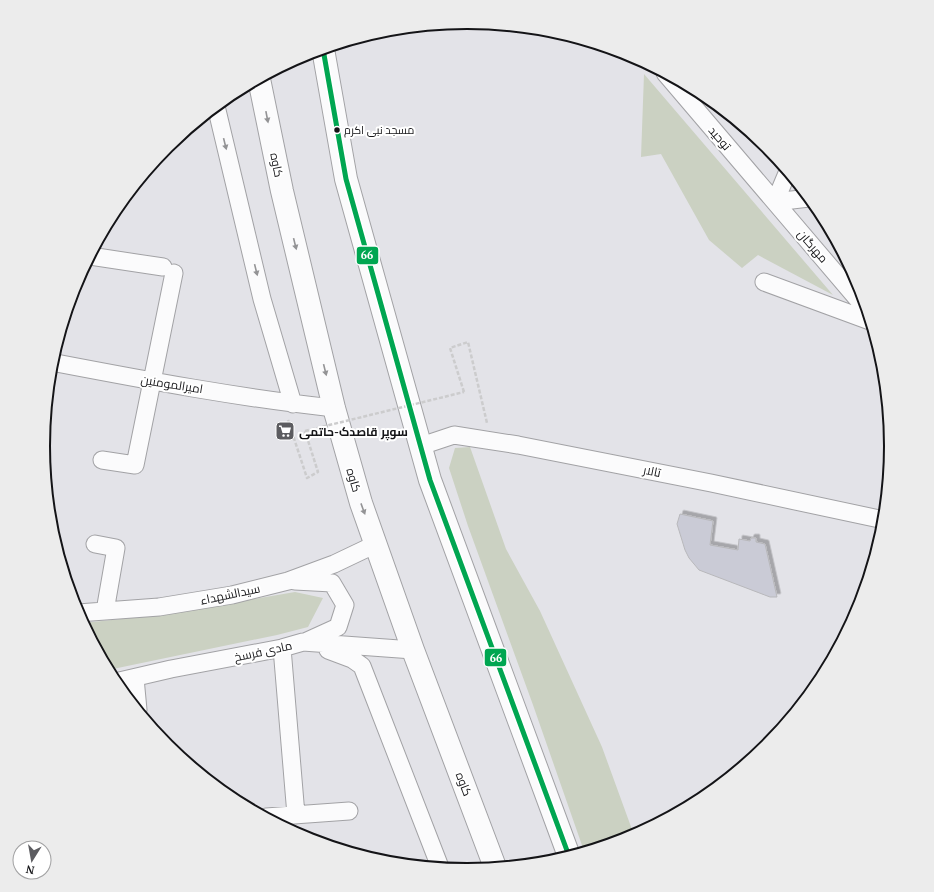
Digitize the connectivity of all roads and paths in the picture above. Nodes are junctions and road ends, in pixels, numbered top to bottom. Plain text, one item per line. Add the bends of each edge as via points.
1 (324, 54) edge
2 (260, 84) edge
3 (675, 84) edge
4 (217, 112) edge
5 (786, 177) edge
6 (803, 199) edge
7 (775, 202) junction
8 (96, 257) edge
9 (764, 282) dead end
10 (857, 298) edge
11 (864, 319) edge
12 (58, 363) edge
13 (153, 381) junction
14 (287, 403) junction
15 (334, 408) junction
16 (492, 441) junction
17 (421, 446) junction
18 (102, 460) dead end
19 (877, 519) edge
20 (94, 544) dead end
21 (376, 544) junction
22 (288, 581) junction
23 (105, 611) junction
24 (85, 612) edge
25 (303, 642) junction
26 (282, 648) junction
27 (414, 650) junction
28 (135, 678) junction
29 (122, 681) edge
30 (137, 701) edge
31 (349, 811) dead end
32 (296, 815) junction
33 (276, 816) edge
34 (567, 851) edge
35 (438, 862) edge
36 (493, 862) edge

1 - 17 main road via 346,179
2 -> 15 main road, کاوه via 282,192
3 - 7 street, توحید
4 -> 14 street
5 - 7 street
6 - 7 street
7 - 10 street, مهرگان
8 - 13 street via 169,270
9 - 11 street
12 - 13 street, امیرالمومنین
13 - 14 street, امیرالمومنین
13 - 18 street via 135,465
14 - 15 street, امیرالمومنین
14 - 16 path, bridge via 307,478 318,472 305,431 464,392 450,348 468,342
15 -> 21 main road, کاوه via 361,503
16 - 17 street, تالار via 454,435
16 - 19 street, تالار
17 - 34 main road via 430,480
20 - 23 street via 116,548
21 - 22 street, سیدالشهداء via 334,564
21 - 27 main road, کاوه
22 - 23 street, سیدالشهداء via 232,595 159,607
22 - 25 street via 332,583 345,605 338,627
23 - 24 street, سیدالشهداء
25 - 26 street, مادی فرسخ
25 - 27 street, مادی فرسخ
25 - 35 street via 340,654 362,666
26 - 28 street, مادی فرسخ
26 - 32 street
27 - 36 main road, کاوه
28 - 29 street, مادی فرسخ
28 - 30 street
31 - 32 street
32 - 33 street

